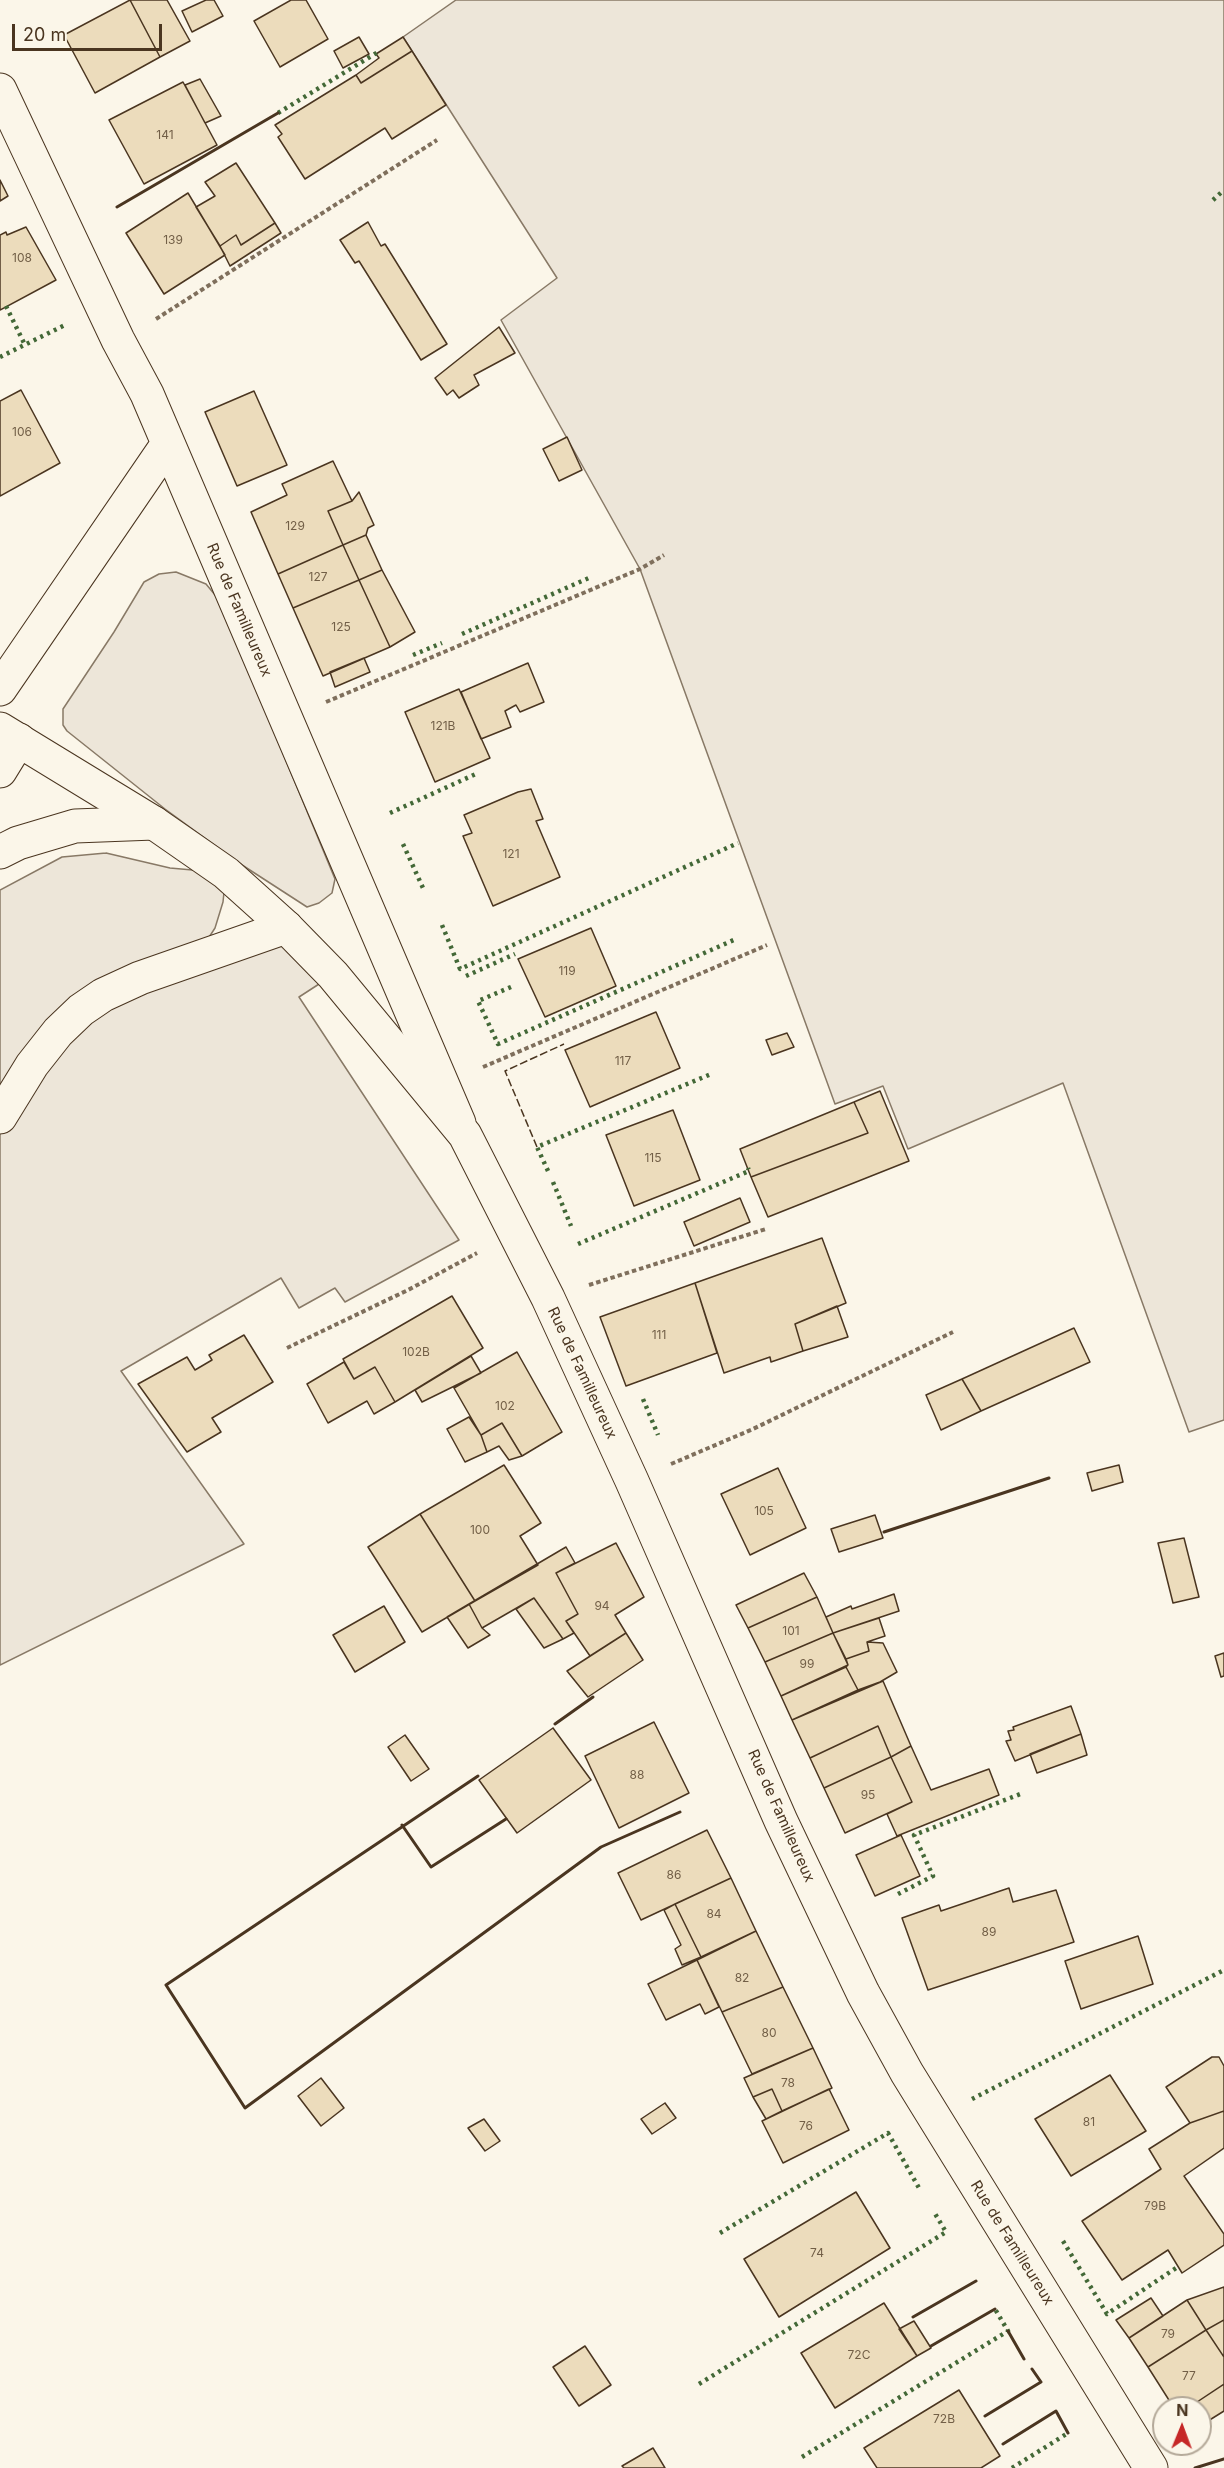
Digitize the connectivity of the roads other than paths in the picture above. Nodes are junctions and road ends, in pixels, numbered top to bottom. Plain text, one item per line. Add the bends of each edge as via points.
1 (0, 90) edge
2 (167, 445) junction
3 (0, 689) edge
4 (9, 734) edge
5 (0, 771) edge
6 (154, 823) junction
7 (0, 852) edge
8 (286, 927) junction
9 (0, 1117) edge
10 (465, 1135) junction
11 (1151, 2468) edge

1 - 2 main road, Rue de Familleureux via 147,394
2 - 3 main road
2 - 10 main road, Rue de Familleureux
4 - 5 main road
4 - 6 main road, Rue de Familleureux
6 - 7 main road via 75,826
6 - 8 main road, Rue de Familleureux via 226,873
8 - 9 main road via 140,978 103,995 58,1032
8 - 10 main road, Rue de Familleureux via 333,975
10 - 11 main road, Rue de Familleureux via 548,1298 781,1821 863,1993 907,2073

